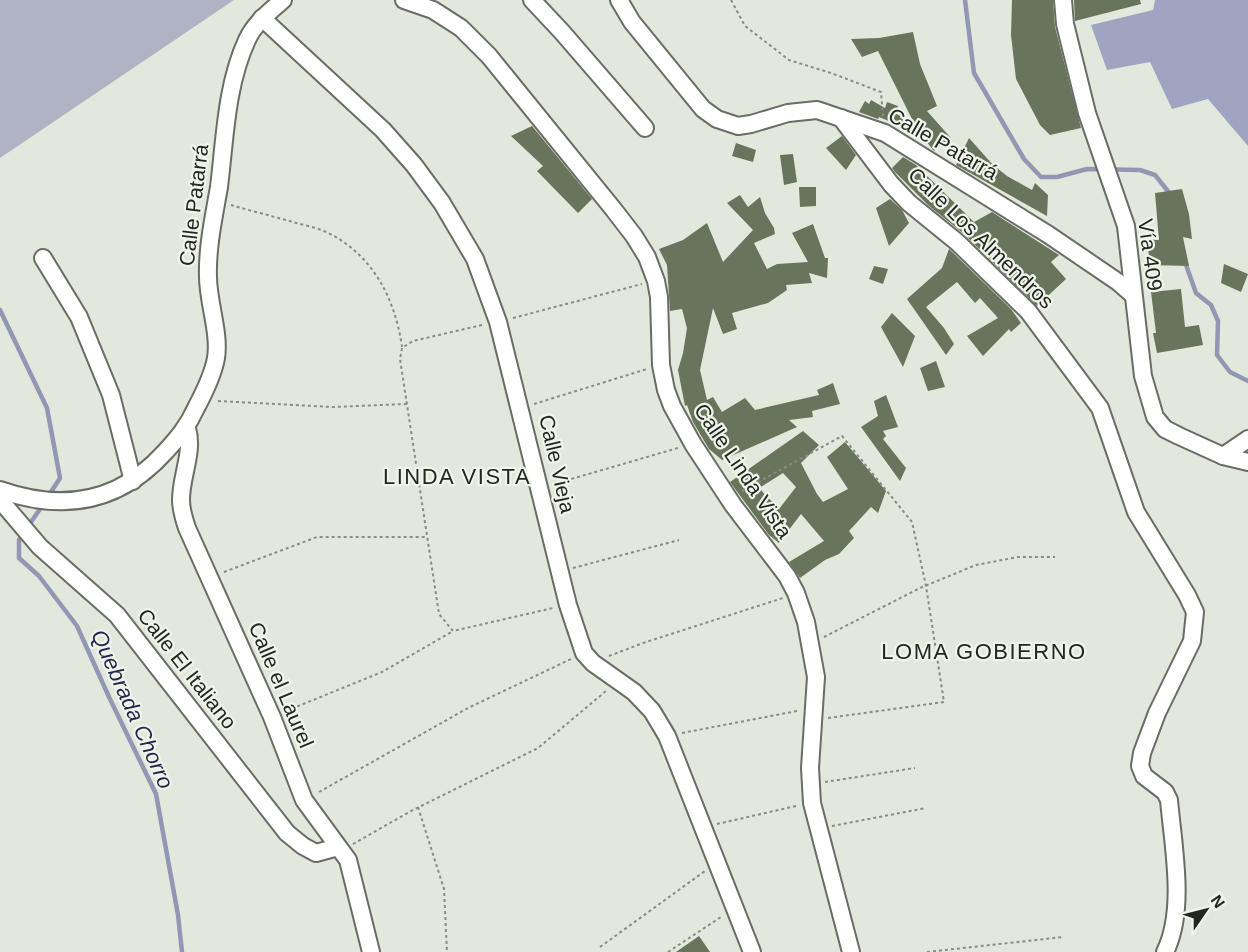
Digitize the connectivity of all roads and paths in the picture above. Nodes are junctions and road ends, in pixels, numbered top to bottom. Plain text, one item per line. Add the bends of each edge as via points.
1 (283, 0) edge
2 (404, 0) edge
3 (532, 0) edge
4 (619, 0) edge
5 (731, 0) edge
6 (1063, 0) edge
7 (262, 18) junction
8 (841, 118) junction
9 (645, 128) dead end
10 (885, 133) junction
11 (216, 201) junction
12 (43, 258) dead end
13 (656, 281) junction
14 (1133, 295) junction
15 (498, 322) junction
16 (402, 348) junction
17 (662, 365) junction
18 (201, 400) junction
19 (407, 404) junction
20 (520, 408) junction
21 (187, 428) junction
22 (1248, 439) edge
23 (693, 444) junction
24 (1223, 456) junction
25 (1248, 462) edge
26 (133, 481) junction
27 (540, 488) junction
28 (0, 490) edge
29 (729, 498) junction
30 (0, 500) edge
31 (427, 537) junction
32 (679, 540) dead end
33 (1054, 557) dead end
34 (559, 572) junction
35 (210, 578) junction
36 (926, 586) junction
37 (796, 593) junction
38 (567, 605) junction
39 (453, 631) junction
40 (811, 644) junction
41 (588, 658) junction
42 (617, 681) junction
43 (812, 714) junction
44 (272, 717) junction
45 (667, 736) junction
46 (915, 768) dead end
47 (811, 784) junction
48 (304, 800) junction
49 (812, 803) junction
50 (418, 807) junction
51 (926, 808) dead end
52 (703, 828) junction
53 (818, 829) junction
54 (340, 849) junction
55 (717, 862) junction
56 (736, 907) junction
57 (1063, 937) dead end
58 (600, 947) dead end
59 (371, 952) edge
60 (447, 952) edge
61 (668, 952) edge
62 (752, 952) edge
63 (851, 952) edge
64 (927, 952) edge
65 (1165, 952) edge

1 - 7 street, Calle Patarrá
2 - 13 street, Calle Linda Vista via 433,10 461,28 489,56 634,236
3 - 9 street
4 - 8 street, Calle Patarrá via 632,22 704,109 717,119 744,125 817,110
5 - 10 path via 745,26 789,60 881,92
6 - 14 street, Vía 409 via 1065,24 1087,113 1126,226
7 - 11 street, Calle Patarrá via 247,39 233,82
7 - 15 street, Calle Vieja via 383,130 414,165 475,259
8 - 10 street, Calle Patarrá
8 - 65 street, Calle Los Almendros via 909,203 965,249 1028,311 1100,408 1136,512 1195,612 1192,641 1157,713 1140,766 1144,776 1166,792 1169,800 1176,915
10 - 14 street, Calle Patarrá via 1049,235
11 - 16 path via 323,230 349,245 375,271 389,297
11 - 18 street, Calle Patarrá via 208,266 216,357
12 - 26 street via 79,317 111,395
13 - 15 path
13 - 17 street, Calle Linda Vista
14 - 24 street, Vía 409 via 1143,376 1155,417 1165,429
15 - 16 path via 413,341
15 - 20 street, Calle Vieja
16 - 19 path
17 - 20 path
17 - 23 street, Calle Linda Vista via 666,390
18 - 19 path via 333,407
18 - 21 street, Calle Patarrá
19 - 31 path
20 - 27 street, Calle Vieja
21 - 26 street, Calle Patarrá
21 - 35 street, Calle el Laurel via 190,447 181,512
22 - 24 street
23 - 27 path
23 - 29 street, Calle Linda Vista
24 - 25 street, Vía 409
26 - 28 street, Calle Patarrá via 91,499 66,502 42,501
27 - 34 street, Calle Vieja
29 - 36 path via 842,436 912,522
29 - 37 street, Calle Linda Vista
30 - 54 street, Calle El Italiano via 40,547 117,615 287,833 316,853
31 - 35 path via 316,537
31 - 39 path via 439,614
32 - 34 path
33 - 36 path via 1017,557 976,565
34 - 38 street, Calle Vieja
35 - 44 street, Calle el Laurel
36 - 40 path
36 - 43 path via 944,702
37 - 40 street, Calle Linda Vista
37 - 41 path
38 - 39 path
38 - 41 street, Calle Vieja
39 - 44 path via 382,672
40 - 43 street, Calle Linda Vista via 816,677
41 - 42 street
41 - 48 path via 468,708
42 - 45 street via 652,711
42 - 50 path via 538,748
43 - 45 path
43 - 47 street, Calle Linda Vista
44 - 48 street, Calle el Laurel
45 - 52 street
46 - 47 path
47 - 49 street, Calle Linda Vista
48 - 54 street, Calle el Laurel
49 - 52 path
49 - 53 street, Calle Linda Vista
50 - 54 path
50 - 60 path via 444,889
51 - 53 path
52 - 55 street
53 - 63 street, Calle Linda Vista
54 - 59 street, Calle el Laurel via 348,860
55 - 56 street
55 - 58 path
56 - 61 path
56 - 62 street
57 - 64 path

